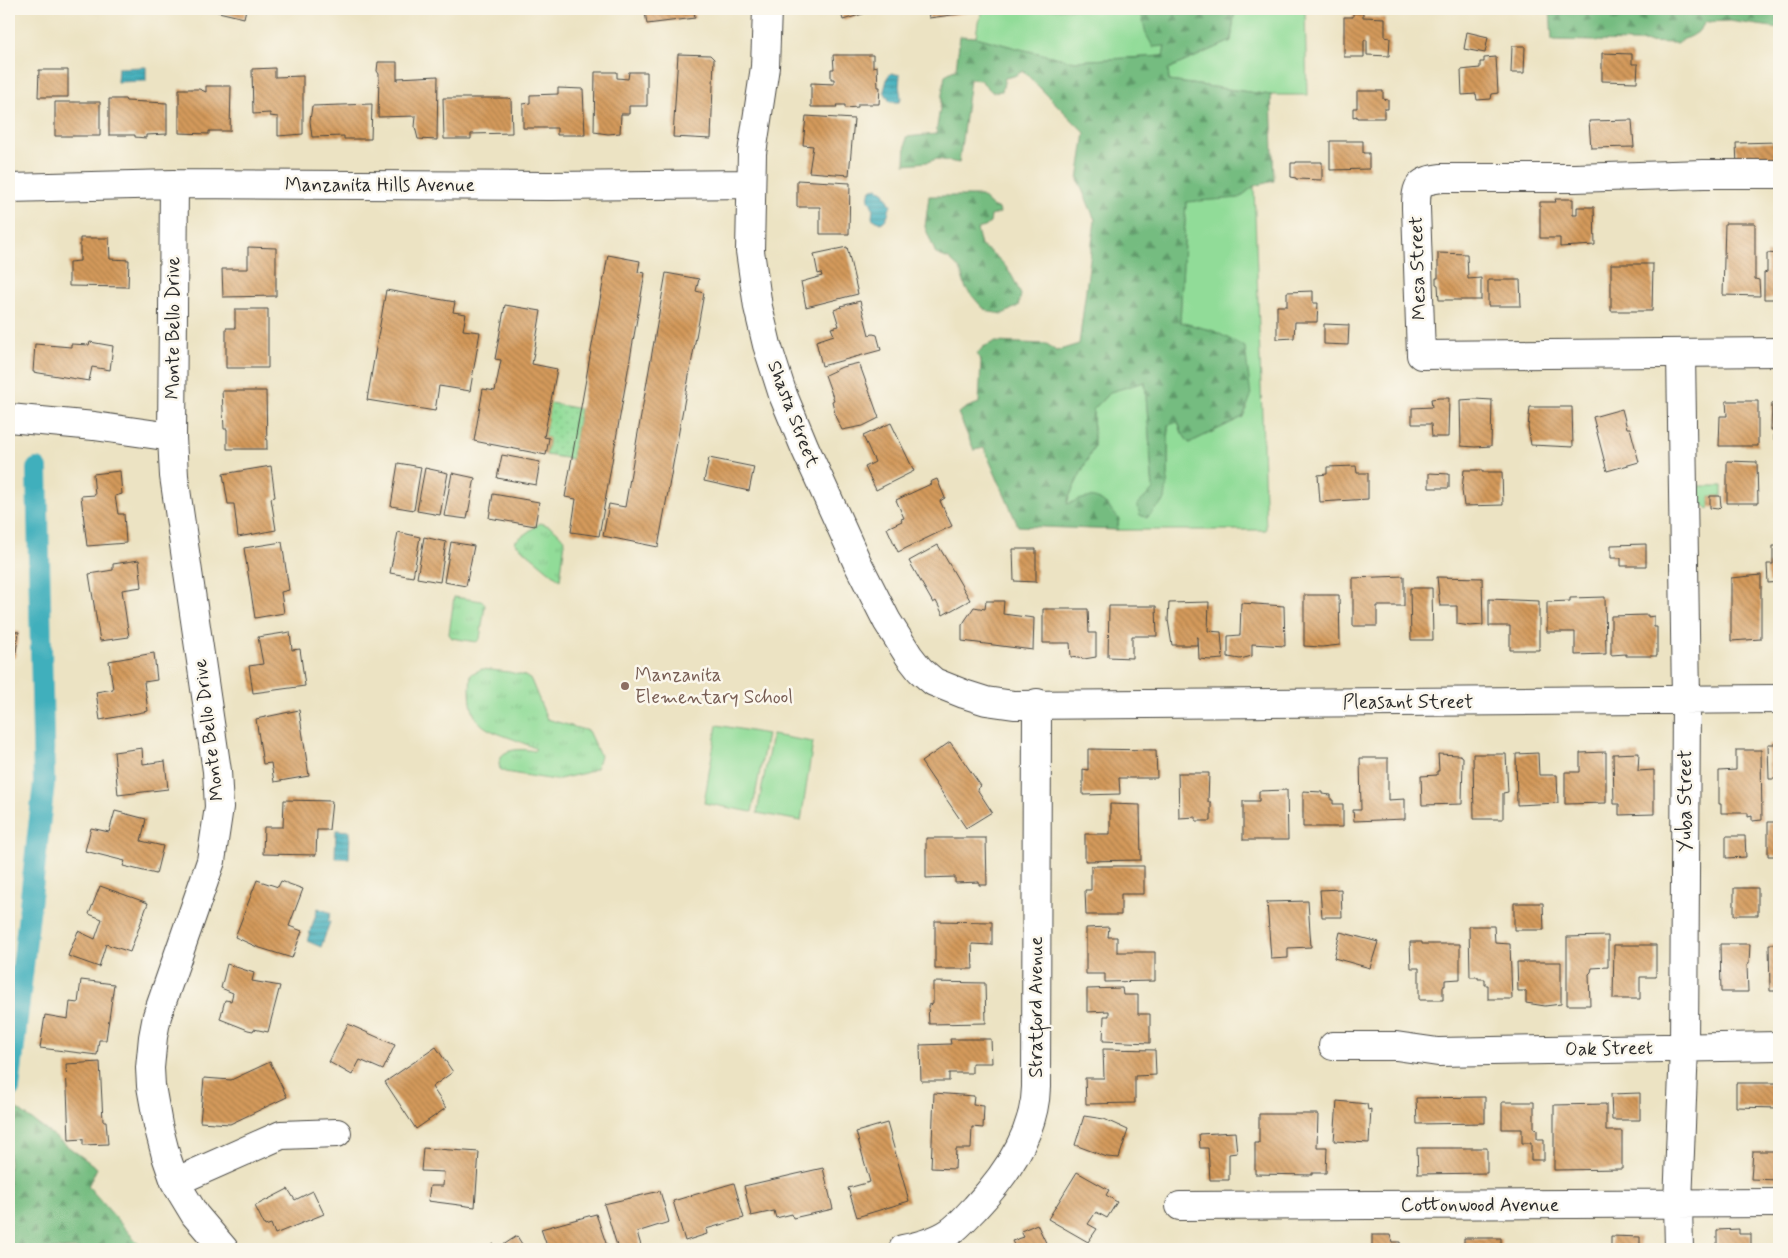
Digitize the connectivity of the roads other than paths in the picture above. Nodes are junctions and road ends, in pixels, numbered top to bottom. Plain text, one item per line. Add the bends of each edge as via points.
1 (767, 9) edge
2 (1779, 174) edge
3 (174, 184) junction
4 (751, 184) junction
5 (9, 188) edge
6 (1779, 352) edge
7 (1681, 353) junction
8 (9, 418) edge
9 (172, 438) junction
10 (1779, 699) edge
11 (1686, 700) junction
12 (1037, 703) junction
13 (1333, 1046) dead end
14 (1779, 1046) edge
15 (1684, 1047) junction
16 (337, 1133) dead end
17 (176, 1182) junction
18 (1779, 1203) edge
19 (1678, 1204) junction
20 (1180, 1206) dead end
21 (954, 1241) edge
22 (224, 1249) edge
23 (903, 1249) edge
24 (1678, 1249) edge

1 - 4 street, Shasta Street via 765,67 752,153
2 - 7 street, Mesa Street via 1442,178 1428,179 1416,191 1420,355
3 - 4 street, Manzanita Hills Avenue
3 - 5 street, Manzanita Hills Avenue
3 - 9 street, Monte Bello Drive
4 - 12 street, Shasta Street via 753,279 774,370 805,448 887,621 909,656 934,682 986,701 1014,705
6 - 7 street, Mesa Street
7 - 11 street, Yuba Street
8 - 9 street
9 - 17 street, Monte Bello Drive via 174,476 219,789 211,862 157,1016 151,1052 154,1104
10 - 11 street, Pleasant Street
11 - 12 street, Pleasant Street
11 - 15 street, Yuba Street
12 - 21 street, Stratford Avenue via 1034,1111 1006,1170
13 - 15 street, Oak Street via 1396,1046 1438,1052
14 - 15 street, Oak Street
15 - 19 street, Yuba Street
16 - 17 street via 281,1135
17 - 22 street, Monte Bello Drive via 195,1215
18 - 19 street, Cottonwood Avenue
19 - 20 street, Cottonwood Avenue
19 - 24 street, Yuba Street
21 - 23 street, Stratford Avenue via 931,1241

